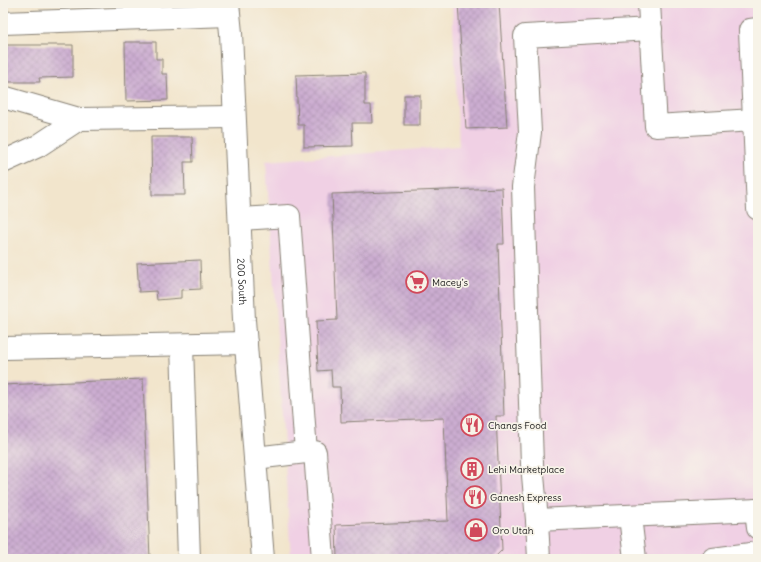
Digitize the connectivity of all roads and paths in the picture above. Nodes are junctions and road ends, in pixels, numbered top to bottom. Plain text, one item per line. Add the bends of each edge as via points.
1 (649, 3) edge
2 (228, 9) edge
3 (146, 10) edge
4 (3, 23) edge
5 (651, 29) junction
6 (758, 29) edge
7 (3, 97) edge
8 (234, 118) junction
9 (79, 120) junction
10 (754, 120) junction
11 (3, 162) edge
12 (758, 210) edge
13 (240, 219) junction
14 (246, 343) junction
15 (182, 344) junction
16 (3, 348) edge
17 (306, 452) junction
18 (255, 458) junction
19 (630, 516) junction
20 (757, 516) edge
21 (537, 520) junction
22 (758, 553) edge
23 (188, 559) edge
24 (263, 559) edge
25 (323, 559) edge
26 (539, 559) edge
27 (636, 559) edge
28 (713, 559) edge

1 - 5 street
2 - 3 street
2 - 8 street, 200 South
3 - 4 street
5 - 10 street via 656,126
5 - 21 street via 525,36 530,132 523,187 532,464
6 - 10 street via 750,30
7 - 9 street
8 - 9 street
8 - 13 street, 200 South
9 - 11 street via 38,146
10 - 12 street
13 - 14 street, 200 South
13 - 17 street via 288,216
14 - 15 street
14 - 18 street, 200 South
15 - 16 street
15 - 23 street
17 - 18 street
17 - 25 street via 315,452
18 - 24 street, 200 South
19 - 20 street
19 - 21 street
19 - 27 street
21 - 26 street
22 - 28 street

